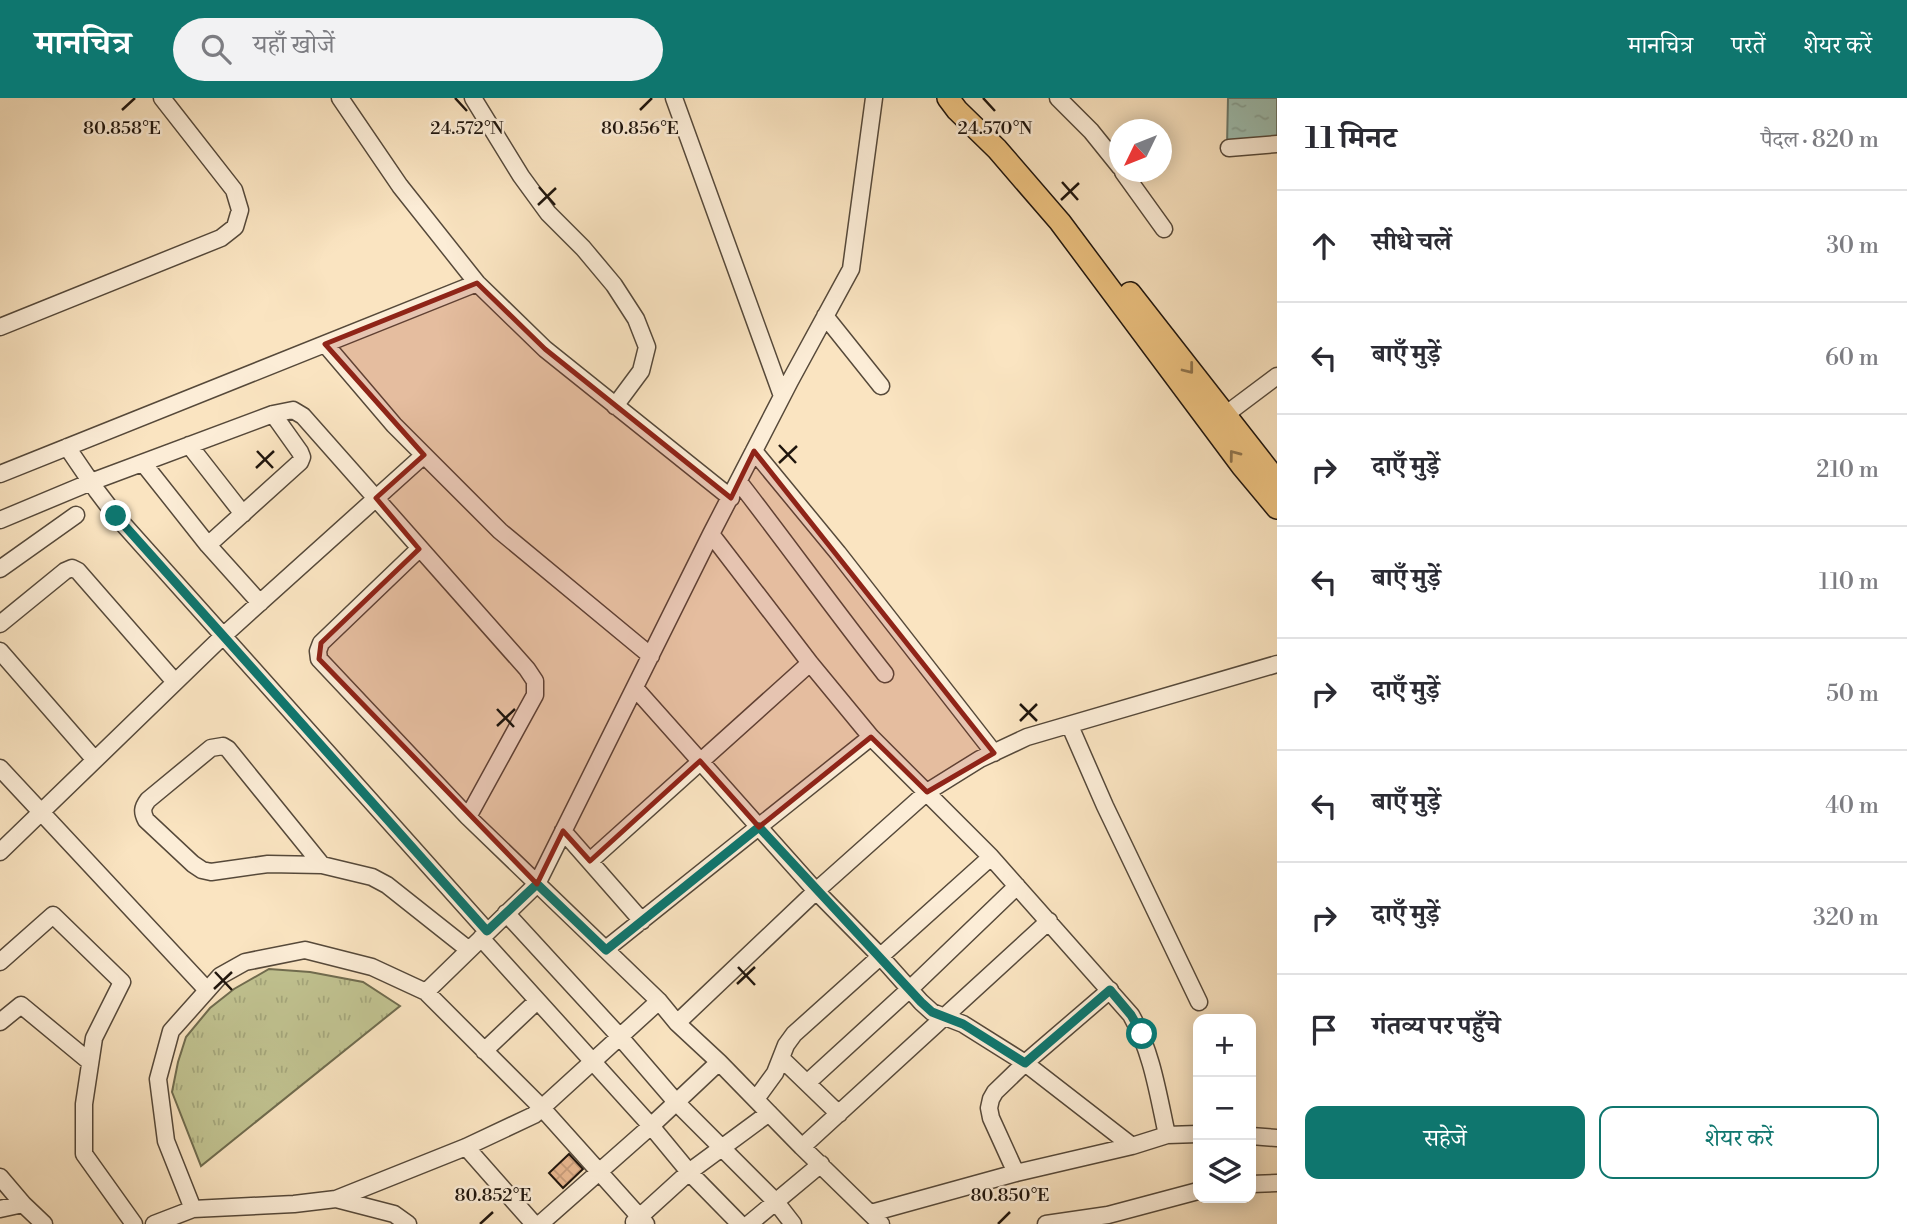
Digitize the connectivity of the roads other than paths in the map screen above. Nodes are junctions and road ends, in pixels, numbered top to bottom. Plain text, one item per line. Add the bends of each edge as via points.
1 (162, 98) edge
2 (340, 98) edge
3 (473, 98) edge
4 (674, 98) edge
5 (874, 98) edge
6 (948, 98) edge
7 (958, 98) edge
8 (1058, 98) edge
9 (1277, 144) edge
10 (1229, 148) dead end
11 (1109, 154) edge
12 (1131, 182) edge
13 (1164, 229) dead end
14 (477, 282) junction
15 (825, 316) junction
16 (0, 327) edge
17 (325, 344) junction
18 (1277, 376) edge
19 (881, 386) dead end
20 (782, 396) junction
21 (615, 406) junction
22 (273, 414) junction
23 (1225, 415) junction
24 (189, 446) junction
25 (67, 447) junction
26 (754, 451) junction
27 (424, 455) junction
28 (143, 463) junction
29 (0, 474) edge
30 (1277, 481) edge
31 (91, 482) junction
32 (739, 482) junction
33 (376, 498) junction
34 (731, 498) junction
35 (1277, 508) edge
36 (243, 514) junction
37 (76, 515) dead end
38 (0, 520) edge
39 (711, 534) junction
40 (208, 545) junction
41 (419, 549) junction
42 (0, 569) edge
43 (260, 603) junction
44 (0, 624) edge
45 (223, 636) junction
46 (0, 651) edge
47 (651, 656) junction
48 (810, 663) junction
49 (1277, 664) edge
50 (885, 674) dead end
51 (175, 682) junction
52 (635, 688) junction
53 (1070, 726) junction
54 (871, 737) junction
55 (994, 752) junction
56 (95, 760) junction
57 (700, 761) junction
58 (0, 768) edge
59 (927, 792) junction
60 (40, 812) junction
61 (468, 817) junction
62 (759, 827) junction
63 (563, 831) junction
64 (0, 852) edge
65 (991, 857) junction
66 (590, 862) junction
67 (322, 865) junction
68 (537, 884) junction
69 (1017, 886) junction
70 (816, 891) junction
71 (506, 913) junction
72 (642, 921) junction
73 (1049, 921) junction
74 (484, 934) junction
75 (469, 950) junction
76 (606, 950) junction
77 (880, 956) junction
78 (0, 962) edge
79 (910, 989) junction
80 (207, 990) junction
81 (1110, 990) junction
82 (426, 992) junction
83 (537, 1001) junction
84 (659, 1001) junction
85 (1199, 1002) dead end
86 (945, 1017) junction
87 (0, 1022) edge
88 (677, 1023) junction
89 (620, 1037) junction
90 (484, 1051) junction
91 (782, 1059) junction
92 (90, 1062) junction
93 (719, 1062) junction
94 (592, 1063) junction
95 (1025, 1063) junction
96 (807, 1083) junction
97 (756, 1099) junction
98 (676, 1102) junction
99 (542, 1108) junction
100 (769, 1112) junction
101 (839, 1114) junction
102 (651, 1126) junction
103 (1193, 1134) edge
104 (1167, 1135) junction
105 (1256, 1136) edge
106 (1277, 1138) edge
107 (1132, 1146) junction
108 (467, 1147) junction
109 (802, 1147) junction
110 (721, 1149) junction
111 (821, 1164) junction
112 (598, 1171) junction
113 (690, 1172) junction
114 (1016, 1173) junction
115 (0, 1178) edge
116 (1256, 1184) edge
117 (1277, 1184) edge
118 (1193, 1193) edge
119 (336, 1199) junction
120 (776, 1202) junction
121 (23, 1203) junction
122 (0, 1209) edge
123 (192, 1209) junction
124 (876, 1219) edge
125 (1109, 1219) edge
126 (640, 1222) edge
127 (44, 1224) edge
128 (134, 1224) edge
129 (154, 1224) edge
130 (408, 1224) edge
131 (534, 1224) edge
132 (540, 1224) edge
133 (740, 1224) edge
134 (749, 1224) edge
135 (793, 1224) edge
136 (1046, 1224) edge

1 - 16 street via 234,190 240,210 234,227 221,238
2 - 14 street via 400,186
3 - 21 street via 548,213 614,285 636,319 647,347 641,371
4 - 20 street
5 - 15 street via 851,269
35 -> 6 main road via 1060,222
7 -> 23 main road via 989,126 1089,240
8 - 11 street
9 - 10 street
12 - 13 street
14 - 17 street
14 - 21 street via 545,349
15 - 19 street
15 - 20 street
17 - 25 street
17 - 27 street
18 - 23 street
20 - 26 street
21 - 34 street
22 - 24 street
22 - 33 street via 293,410 303,416
22 - 36 street via 302,457
23 - 30 main road
24 - 28 street
24 - 36 street
25 - 29 street
25 - 31 street
26 - 32 street
26 - 55 street
27 - 33 street
27 - 47 street via 500,531
28 - 31 street
28 - 40 street
31 - 38 street
31 - 45 street
32 - 34 street
32 - 50 street
33 - 41 street
33 - 43 street
34 - 39 street
36 - 40 street
37 - 42 street
39 - 47 street
39 - 48 street
40 - 43 street
41 - 61 street via 535,681 535,695
41 - 61 street via 321,643 319,659
43 - 45 street
44 - 51 street via 72,568
45 - 51 street
45 - 74 street
46 - 56 street
47 - 52 street
48 - 54 street
48 - 57 street
49 - 53 street
51 - 56 street
52 - 57 street
52 - 63 street
53 - 55 street via 1027,737
53 - 85 street
54 - 59 street
54 - 62 street
55 - 59 street
56 - 60 street
57 - 62 street
57 - 66 street
58 - 60 street
59 - 65 street
59 - 70 street
60 - 64 street
60 - 80 street
61 - 68 street
62 - 70 street
62 - 72 street
63 - 66 street
63 - 68 street
65 - 69 street
65 - 77 street
66 - 72 street
67 - 67 street via 202,870 146,820 144,806 211,748 223,746
67 - 75 street via 387,885
68 - 71 street
68 - 76 street
69 - 73 street
69 - 79 street
70 - 77 street
70 - 88 street
71 - 74 street
71 - 89 street
72 - 76 street
73 - 81 street
73 - 86 street
74 - 75 street
74 - 83 street
75 - 82 street
76 - 84 street
77 - 79 street
77 - 91 street via 794,1034
78 - 92 street via 53,915 122,982 94,1038
79 - 86 street via 932,1012
79 - 96 street
80 - 82 street via 220,975 245,962 304,950 372,967
80 - 123 street via 171,1031 158,1079 166,1140
81 - 95 street
81 - 104 street via 1142,1034
82 - 90 street
83 - 90 street
83 - 94 street
84 - 88 street
84 - 89 street
86 - 95 street
86 - 101 street
87 - 92 street via 21,1005
88 - 93 street
89 - 94 street
89 - 98 street
90 - 99 street
91 - 96 street
91 - 97 street
92 - 128 street via 84,1154
93 - 97 street
93 - 98 street
94 - 99 street
94 - 102 street
95 - 107 street
95 - 114 street via 995,1092 989,1108
96 - 101 street
97 - 100 street
98 - 102 street
98 - 110 street
99 - 108 street
99 - 112 street
100 - 109 street
100 - 110 street
101 - 109 street
102 - 112 street
102 - 113 street
103 - 104 street
104 - 107 street
105 - 106 street
107 - 114 street
108 - 119 street
108 - 131 street
109 - 111 street
110 - 113 street
110 - 120 street
111 - 120 street
111 - 124 street
112 - 126 street
112 - 132 street
113 - 126 street
113 - 133 street
114 - 124 street
115 - 121 street
116 - 117 street
118 - 125 street
119 - 123 street
119 - 130 street via 394,1214
120 - 134 street
120 - 135 street
121 - 122 street
121 - 127 street
123 - 129 street
125 - 136 street

